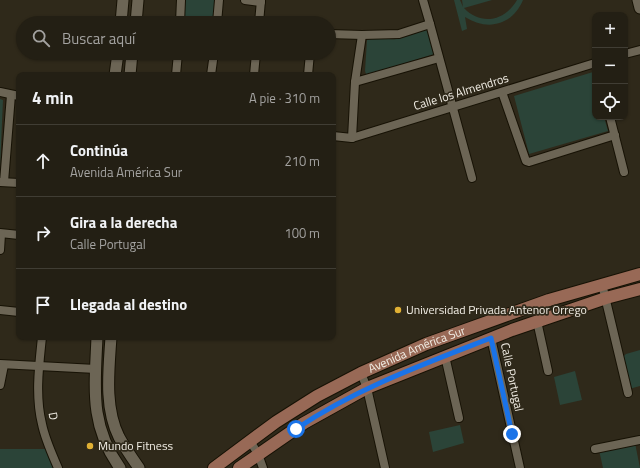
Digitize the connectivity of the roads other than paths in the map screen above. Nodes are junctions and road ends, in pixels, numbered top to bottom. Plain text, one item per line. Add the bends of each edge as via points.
1 (123, 0) edge
2 (138, 0) edge
3 (181, 0) edge
4 (219, 0) edge
5 (245, 0) edge
6 (423, 0) edge
7 (638, 0) edge
8 (261, 1) edge
9 (640, 8) edge
10 (122, 16) edge
11 (137, 16) edge
12 (180, 16) edge
13 (218, 16) edge
14 (260, 16) edge
15 (430, 24) junction
16 (336, 34) edge
17 (362, 36) junction
18 (640, 50) edge
19 (628, 53) edge
20 (439, 58) junction
21 (117, 60) edge
22 (131, 60) edge
23 (177, 60) edge
24 (213, 60) edge
25 (255, 60) edge
26 (309, 60) edge
27 (592, 64) edge
28 (115, 71) edge
29 (125, 72) edge
30 (130, 72) edge
31 (176, 72) edge
32 (211, 72) edge
33 (254, 72) edge
34 (308, 72) edge
35 (356, 82) junction
36 (0, 92) edge
37 (502, 92) junction
38 (15, 95) edge
39 (452, 107) junction
40 (611, 120) edge
41 (615, 135) junction
42 (336, 136) edge
43 (352, 138) junction
44 (624, 172) dead end
45 (472, 178) dead end
46 (2, 182) edge
47 (16, 183) edge
48 (1, 234) edge
49 (16, 235) edge
50 (0, 250) edge
51 (640, 274) edge
52 (602, 284) junction
53 (640, 289) edge
54 (606, 298) junction
55 (0, 310) edge
56 (16, 312) edge
57 (537, 321) junction
58 (491, 338) junction
59 (42, 340) edge
60 (97, 340) edge
61 (111, 340) edge
62 (445, 356) junction
63 (2, 365) edge
64 (39, 366) junction
65 (96, 369) junction
66 (548, 371) dead end
67 (361, 373) junction
68 (0, 384) edge
69 (367, 388) junction
70 (628, 393) dead end
71 (459, 418) dead end
72 (640, 440) edge
73 (250, 441) junction
74 (595, 449) dead end
75 (258, 454) junction
76 (58, 468) edge
77 (120, 468) edge
78 (139, 468) edge
79 (214, 468) edge
80 (239, 468) edge
81 (263, 468) edge
82 (385, 468) edge
83 (520, 468) edge

1 - 10 main road
2 - 11 main road
3 - 12 street
4 - 13 street
5 - 8 street
6 - 15 street
7 - 9 main road
8 - 14 street
15 - 17 street via 399,34
15 - 20 street
16 - 17 street
17 - 35 street
18 - 19 street
20 - 35 street
20 - 39 street
21 - 28 main road
22 - 30 main road
23 - 31 street
24 - 32 street
25 - 33 street
26 - 34 street
27 - 37 street, Calle los Almendros
28 - 29 main road via 121,68
35 - 43 street
36 - 38 street
37 - 39 street, Calle los Almendros
37 - 41 street via 526,161
38 - 46 street
39 - 43 street, Calle los Almendros
39 - 45 street
40 - 41 street
41 - 44 street
42 - 43 street, Calle los Almendros
46 - 47 street
48 - 49 street
48 - 50 street
51 - 52 main road, Avenida América Sur
52 - 54 street
52 - 67 main road, Avenida América Sur via 548,300 426,344
53 - 54 main road, Avenida América Sur
54 - 57 main road, Avenida América Sur
54 - 70 street
55 - 56 street
57 - 58 main road, Avenida América Sur
57 - 66 street
58 - 62 main road, Avenida América Sur
58 - 83 street, Calle Portugal
59 - 64 street, D
60 - 65 main road
61 - 78 main road via 109,396 112,415 118,436
62 - 69 main road, Avenida América Sur
62 - 71 street
63 - 64 street
63 - 68 street
64 - 65 street
64 - 76 street, D via 38,397 42,424
65 - 77 main road via 95,401 99,424 107,447
67 - 69 street
67 - 73 main road, Avenida América Sur via 317,396
69 - 75 main road, Avenida América Sur via 304,423
69 - 82 street
72 - 74 street
73 - 75 street
73 - 79 main road, Avenida América Sur
75 - 80 main road, Avenida América Sur
75 - 81 street

